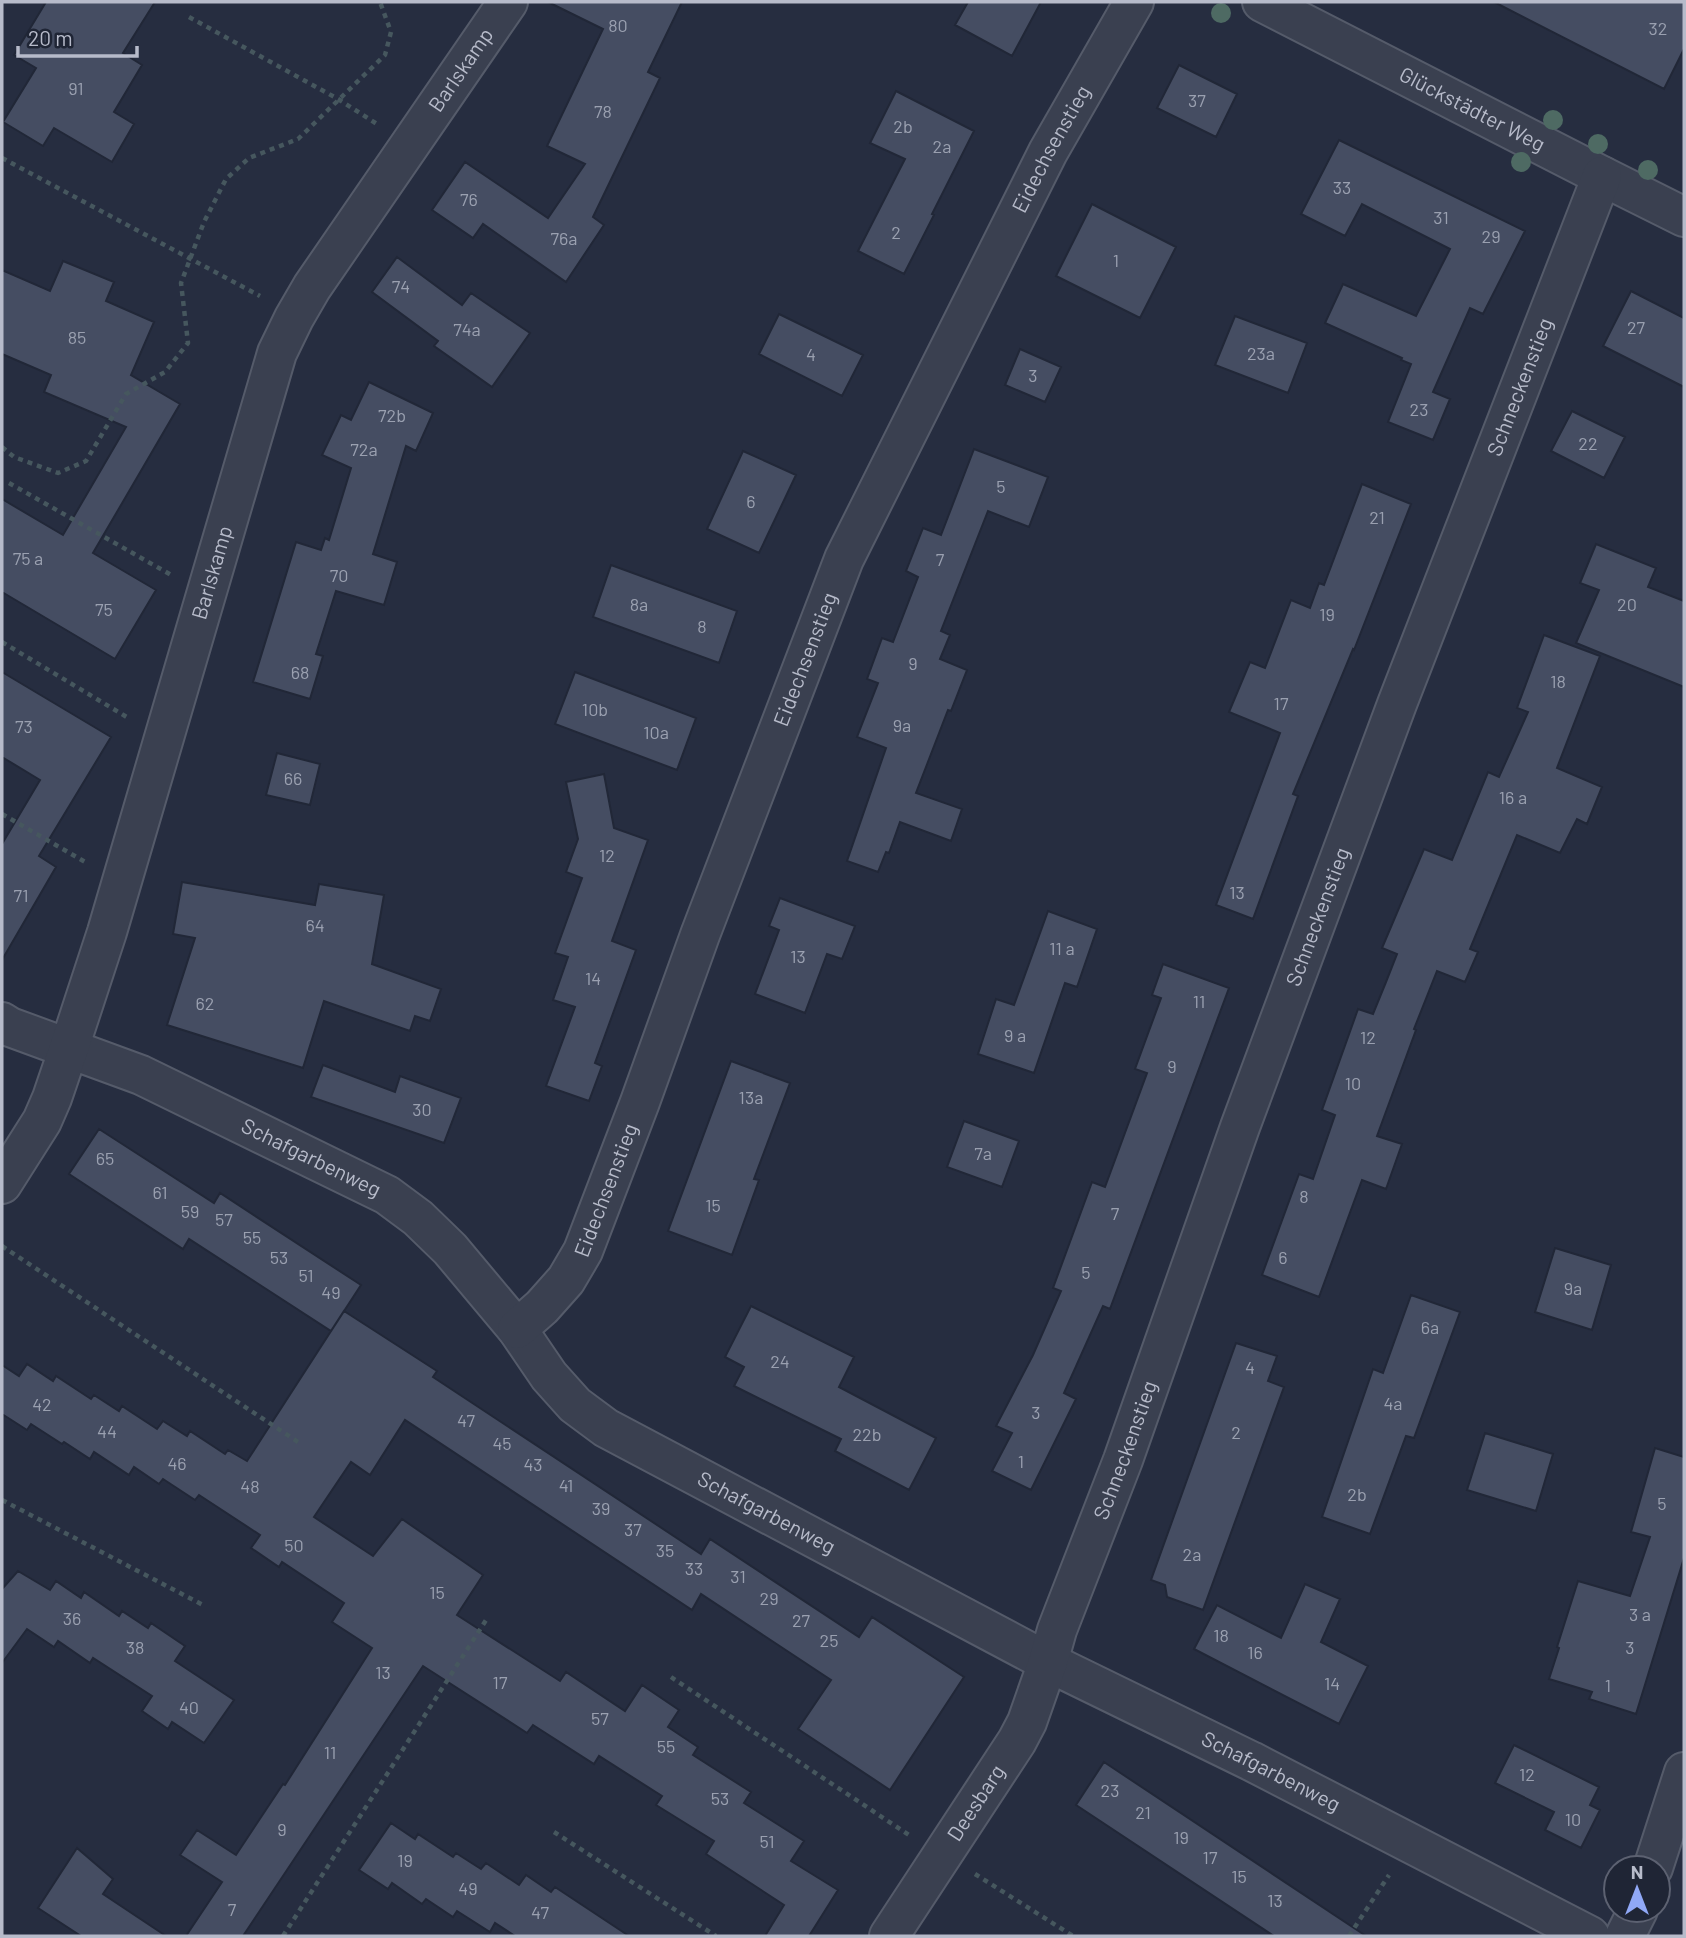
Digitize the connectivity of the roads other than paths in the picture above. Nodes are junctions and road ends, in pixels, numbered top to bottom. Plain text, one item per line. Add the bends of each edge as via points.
1 (508, 2) edge
2 (1134, 2) edge
3 (1262, 2) edge
4 (1602, 176) junction
5 (1684, 217) edge
6 (2, 1022) edge
7 (69, 1048) junction
8 (2, 1184) edge
9 (517, 1329) junction
10 (1048, 1662) junction
11 (1684, 1772) edge
12 (1658, 1854) edge
13 (889, 1936) edge
14 (1590, 1936) edge

1 - 7 street, Barlskamp via 312,287 278,353
2 - 9 street, Eidechsenstieg via 1048,152 844,559 583,1251 566,1280
3 - 4 street, Glückstädter Weg
4 - 5 street, Glückstädter Weg
4 - 10 street, Schneckenstieg via 1397,704
6 - 7 street, Schafgarbenweg
7 - 8 street, Barlskamp via 42,1121
7 - 9 street, Schafgarbenweg via 141,1075 387,1195 450,1249
9 - 10 street, Schafgarbenweg via 575,1405 606,1428
10 - 13 street, Deesbarg via 1017,1741
10 - 14 street, Schafgarbenweg
11 - 12 street

